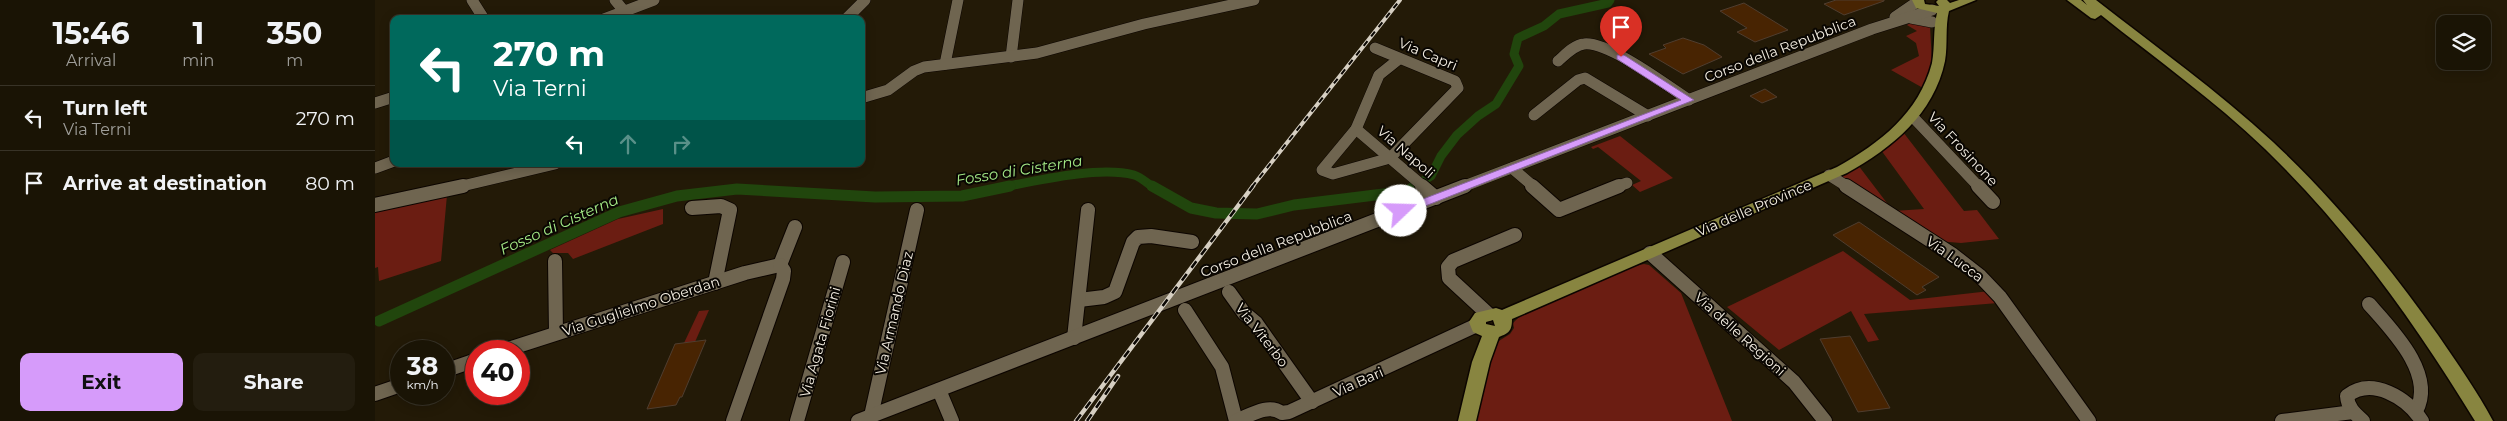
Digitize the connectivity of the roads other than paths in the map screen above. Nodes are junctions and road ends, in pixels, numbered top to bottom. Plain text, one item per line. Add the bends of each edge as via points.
1 (472, 0) edge
2 (615, 0) edge
3 (653, 0) edge
4 (865, 0) edge
5 (958, 0) edge
6 (1018, 0) edge
7 (1254, 0) edge
8 (1957, 0) edge
9 (1970, 0) edge
10 (2073, 0) edge
11 (2089, 0) edge
12 (2104, 0) edge
13 (1931, 10) edge
14 (481, 15) edge
15 (624, 15) edge
16 (850, 15) edge
17 (1872, 29) junction
18 (1375, 48) dead end
19 (1011, 57) junction
20 (1399, 59) junction
21 (1559, 60) dead end
22 (945, 64) junction
23 (865, 97) edge
24 (390, 99) edge
25 (1689, 100) junction
26 (375, 103) edge
27 (1534, 115) dead end
28 (1648, 116) junction
29 (1912, 116) junction
30 (1356, 129) junction
31 (1390, 158) junction
32 (390, 162) edge
33 (542, 167) edge
34 (375, 168) edge
35 (1512, 168) junction
36 (2293, 168) junction
37 (1829, 175) junction
38 (1627, 183) dead end
39 (1436, 198) junction
40 (1993, 202) dead end
41 (375, 205) edge
42 (692, 208) dead end
43 (917, 210) dead end
44 (1088, 210) dead end
45 (795, 227) dead end
46 (1515, 235) dead end
47 (1192, 242) dead end
48 (1649, 254) junction
49 (555, 261) dead end
50 (843, 262) dead end
51 (780, 265) junction
52 (715, 282) junction
53 (1229, 292) dead end
54 (1079, 300) junction
55 (2369, 304) dead end
56 (1185, 310) dead end
57 (1490, 322) junction
58 (556, 333) junction
59 (1075, 338) junction
60 (530, 342) edge
61 (390, 389) edge
62 (939, 390) junction
63 (375, 394) edge
64 (1312, 402) junction
65 (2419, 416) edge
66 (2358, 417) edge
67 (865, 419) edge
68 (733, 421) edge
69 (797, 421) edge
70 (952, 421) edge
71 (1236, 421) edge
72 (1467, 421) edge
73 (1825, 421) edge
74 (2089, 421) edge
75 (2282, 421) edge
76 (2484, 421) edge

1 - 14 street
2 - 15 street
3 - 15 street
4 - 16 street
5 - 22 street
6 - 19 street
7 - 19 street
8 - 13 main road
9 - 13 main road
10 - 36 main road via 2198,92
11 - 36 main road via 2218,100
12 - 36 main road via 2232,103
13 - 17 street, Corso della Repubblica
13 - 17 street, Corso della Repubblica
13 - 29 main road, Via delle Province via 1939,54 1933,83
17 - 25 street, Corso della Repubblica
18 - 20 street, Via Capri
19 - 22 street
20 - 30 street via 1379,75
20 - 31 street, Via Capri via 1453,80 1459,86
21 - 25 street via 1579,46 1594,44 1628,61
22 - 23 street via 920,68 888,90
24 - 26 street
25 - 28 street, Corso della Repubblica
27 - 28 street via 1585,78
28 - 35 street, Corso della Repubblica
29 - 37 main road, Via delle Province via 1873,151
29 - 40 street, Via Frosinone
30 - 31 street, Via Napoli
30 - 31 street via 1323,172 1333,174 1353,170
31 - 39 street, Via Napoli
32 - 34 street
33 - 41 street
35 - 38 street via 1559,210
35 - 39 street, Corso della Repubblica
36 - 76 main road via 2405,302
37 - 48 main road, Via delle Province
37 - 74 street, Via Lucca via 1980,276 2000,297
39 - 59 street, Corso della Repubblica
42 - 52 street via 721,206 729,210
43 - 67 street, Via Armando Diaz
44 - 54 street
45 - 51 street
46 - 57 street via 1453,261 1448,267 1449,278
47 - 54 street via 1138,237 1133,242 1115,292
48 - 57 main road, Via delle Province
48 - 73 street, Via delle Regioni via 1794,382
49 - 58 street
50 - 69 street, Via Agata Fiorini
51 - 52 street, Via Guglielmo Oberdan
51 - 68 street via 784,276
52 - 58 street, Via Guglielmo Oberdan
53 - 64 street, Via Viterbo
54 - 59 street
55 - 65 street via 2394,332 2418,372 2423,399
56 - 71 street via 1222,367
57 - 64 street, Via Bari
57 - 72 main road
58 - 60 street, Via Guglielmo Oberdan
59 - 62 street, Corso della Repubblica
61 - 63 street
62 - 67 street, Corso della Repubblica
62 - 70 street
64 - 71 street, Via Bari via 1285,413 1269,408
65 - 66 street via 2396,396 2376,389 2359,388 2347,396 2348,404
66 - 75 street

